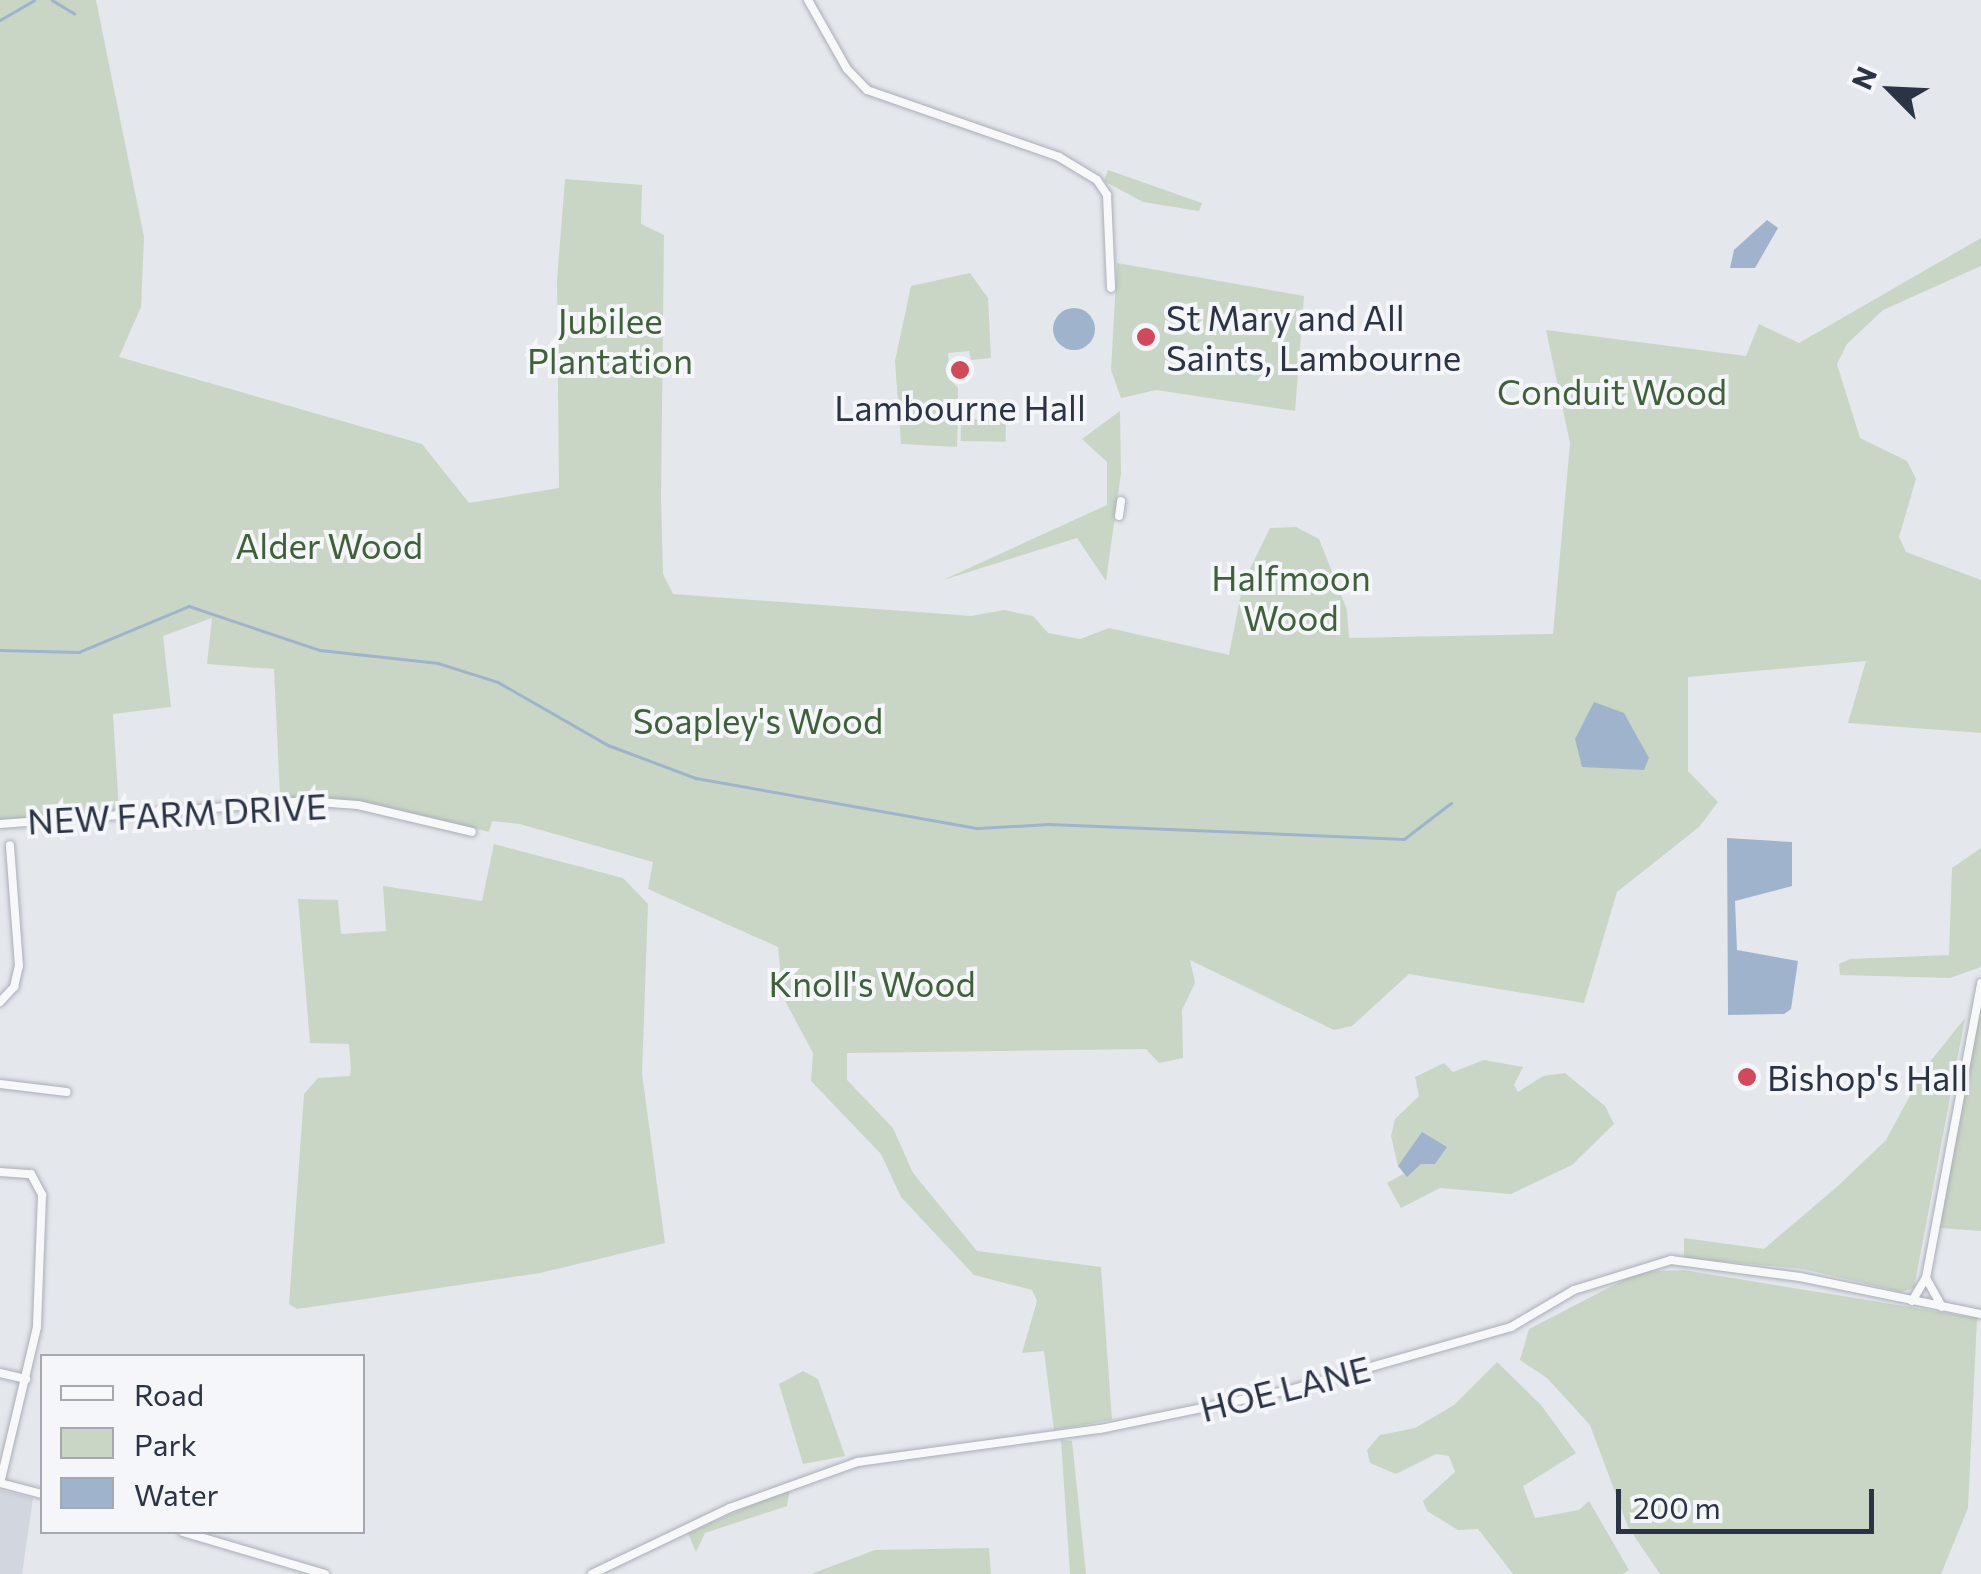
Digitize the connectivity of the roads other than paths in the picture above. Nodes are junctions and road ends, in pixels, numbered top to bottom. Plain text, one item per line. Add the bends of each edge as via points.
1 (808, 0) edge
2 (1110, 288) dead end
3 (1120, 501) dead end
4 (1119, 516) dead end
5 (0, 824) edge
6 (472, 832) dead end
7 (10, 845) dead end
8 (1981, 983) edge
9 (0, 1002) edge
10 (0, 1084) edge
11 (66, 1092) dead end
12 (0, 1172) edge
13 (1926, 1278) junction
14 (1912, 1301) junction
15 (1942, 1307) junction
16 (1981, 1314) edge
17 (0, 1374) edge
18 (26, 1380) junction
19 (0, 1483) edge
20 (40, 1493) edge
21 (190, 1534) edge
22 (325, 1574) edge
23 (592, 1574) edge

1 - 2 street via 847,69 867,90 1042,150 1097,180 1107,194
3 - 4 street
5 - 6 street, NEW FARM DRIVE via 304,801 358,805
7 - 9 street via 20,966
8 - 13 street
10 - 11 street
12 - 18 street via 30,1174 41,1188 37,1328
13 - 14 street
13 - 15 street
14 - 15 street, HOE LANE
14 - 23 street, HOE LANE via 1671,1260 1574,1290 1512,1327 1290,1390 1100,1429 858,1462 730,1508
15 - 16 street, HOE LANE
17 - 18 street
18 - 19 street
19 - 20 street
21 - 22 street

